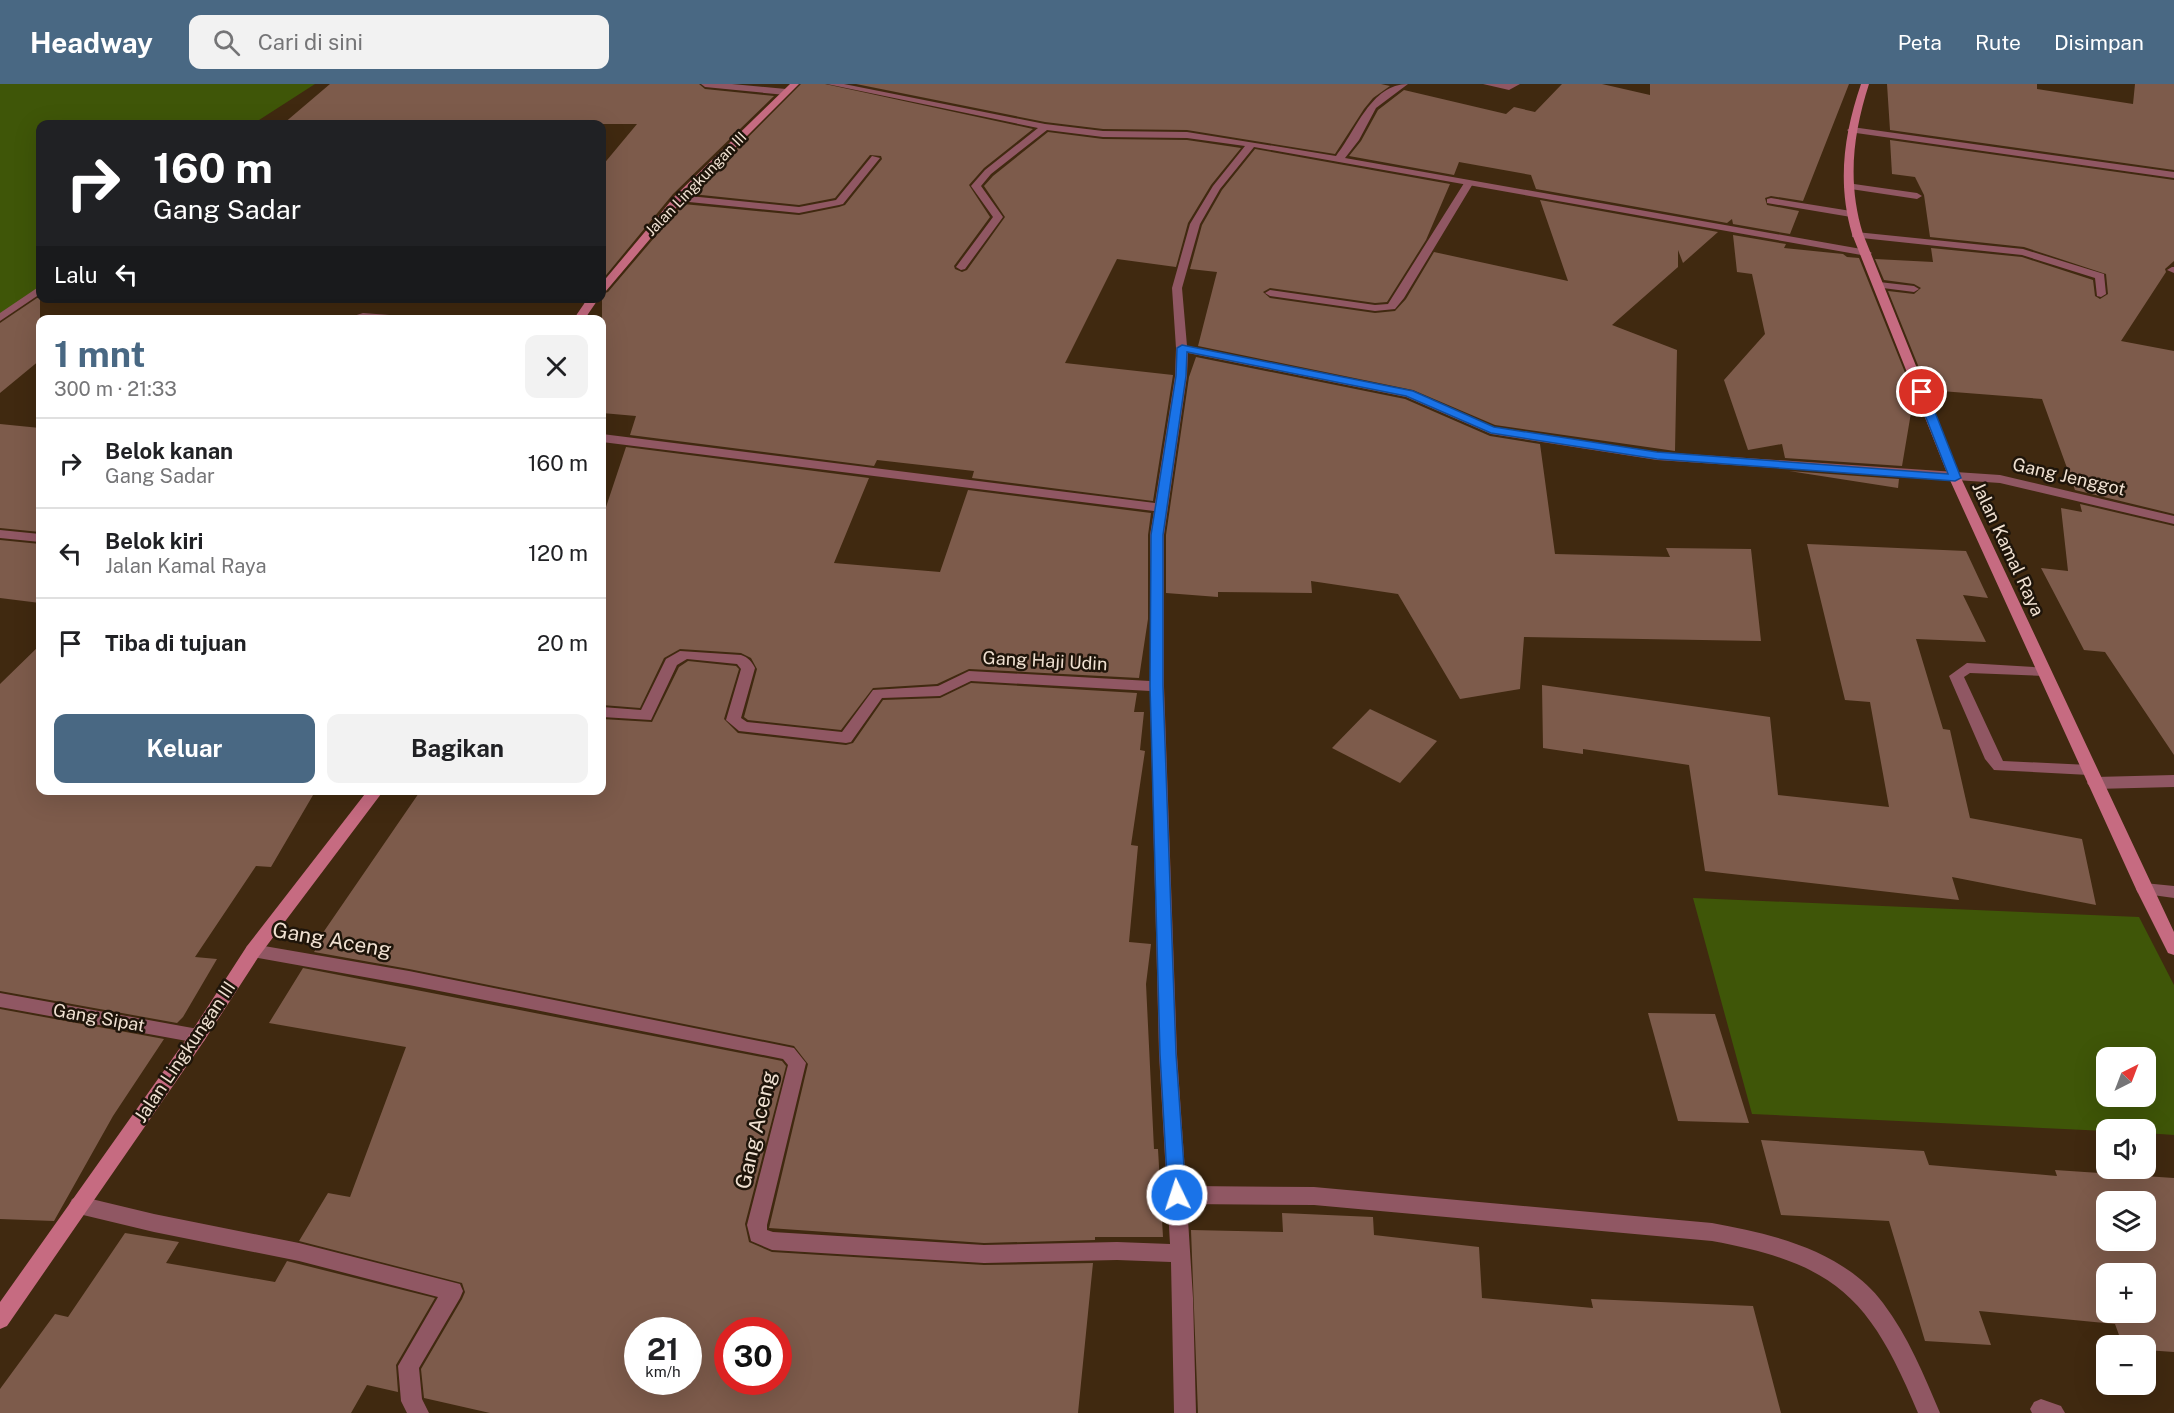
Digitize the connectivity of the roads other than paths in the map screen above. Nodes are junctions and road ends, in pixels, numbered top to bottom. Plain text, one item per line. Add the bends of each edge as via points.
1 (705, 84) edge
2 (795, 84) edge
3 (831, 84) edge
4 (1404, 84) edge
5 (1487, 84) edge
6 (1516, 84) edge
7 (1865, 84) edge
8 (786, 92) junction
9 (1045, 127) junction
10 (1852, 130) junction
11 (1252, 144) junction
12 (875, 158) dead end
13 (1339, 159) junction
14 (2174, 175) edge
15 (1469, 182) junction
16 (1847, 186) junction
17 (1917, 196) dead end
18 (679, 198) junction
19 (1771, 201) dead end
20 (1851, 214) junction
21 (1856, 235) junction
22 (1867, 253) junction
23 (961, 267) dead end
24 (606, 278) edge
25 (1879, 285) junction
26 (1914, 290) dead end
27 (36, 292) edge
28 (1270, 293) dead end
29 (2101, 294) dead end
30 (0, 318) edge
31 (1182, 348) junction
32 (606, 438) edge
33 (1955, 478) junction
34 (1162, 508) junction
35 (2174, 520) edge
36 (0, 534) edge
37 (36, 538) edge
38 (2044, 671) junction
39 (1156, 686) junction
40 (606, 712) edge
41 (2092, 777) junction
42 (2174, 781) edge
43 (373, 795) edge
44 (2144, 889) junction
45 (2174, 892) edge
46 (2174, 948) edge
47 (253, 951) junction
48 (0, 1000) edge
49 (198, 1036) junction
50 (1177, 1195) junction
51 (80, 1205) junction
52 (1180, 1253) junction
53 (0, 1319) edge
54 (418, 1413) edge
55 (1185, 1413) edge
56 (1929, 1413) edge

1 - 8 street
2 - 8 main road, Jalan Lingkungan III
3 - 9 street
4 - 13 street via 1372,106
5 - 6 street
7 - 10 main road, Jalan Kamal Raya
8 - 18 main road, Jalan Lingkungan III
9 - 11 street via 1103,134 1188,135
9 - 23 street via 976,186 998,217
10 - 14 street
10 - 16 main road, Jalan Kamal Raya
11 - 13 street
11 - 31 street via 1216,188 1194,224 1177,288
12 - 18 street via 840,202 799,210
13 - 15 street
15 - 22 street
15 - 28 street via 1391,307
16 - 17 street
16 - 20 main road, Jalan Kamal Raya
18 - 24 main road, Jalan Lingkungan III
19 - 20 street
20 - 21 main road, Jalan Kamal Raya
21 - 22 main road, Jalan Kamal Raya
21 - 29 street via 2023,252 2100,276
22 - 25 main road, Jalan Kamal Raya
25 - 26 street
25 - 33 main road, Jalan Kamal Raya
27 - 30 street
31 - 33 street, Gang Jenggot via 1409,394 1491,430 1657,456
31 - 34 street
32 - 34 street
33 - 35 street, Gang Jenggot via 2000,479
33 - 38 main road, Jalan Kamal Raya
34 - 39 street via 1157,535
36 - 37 street
38 - 41 main road, Jalan Kamal Raya
38 - 41 street via 1967,668 1956,676 1999,766
39 - 40 street, Gang Haji Udin via 969,676 940,691 878,693 846,738 744,727 733,720 748,668 741,660 684,654 671,662 646,716
39 - 50 street via 1168,1054
41 - 42 street
41 - 44 main road, Jalan Kamal Raya
43 - 47 main road, Jalan Lingkungan III
44 - 45 street
44 - 46 main road, Jalan Kamal Raya
47 - 49 main road, Jalan Lingkungan III
47 - 52 street, Gang Aceng via 788,1053 797,1063 757,1225 762,1238 984,1254
48 - 49 street, Gang Sipat
49 - 51 main road, Jalan Lingkungan III
50 - 52 street
50 - 56 street via 1314,1196 1756,1239 1821,1264 1862,1295 1889,1329
51 - 53 main road, Jalan Lingkungan III
51 - 54 street via 299,1252 453,1291 408,1366 412,1401
52 - 55 street

